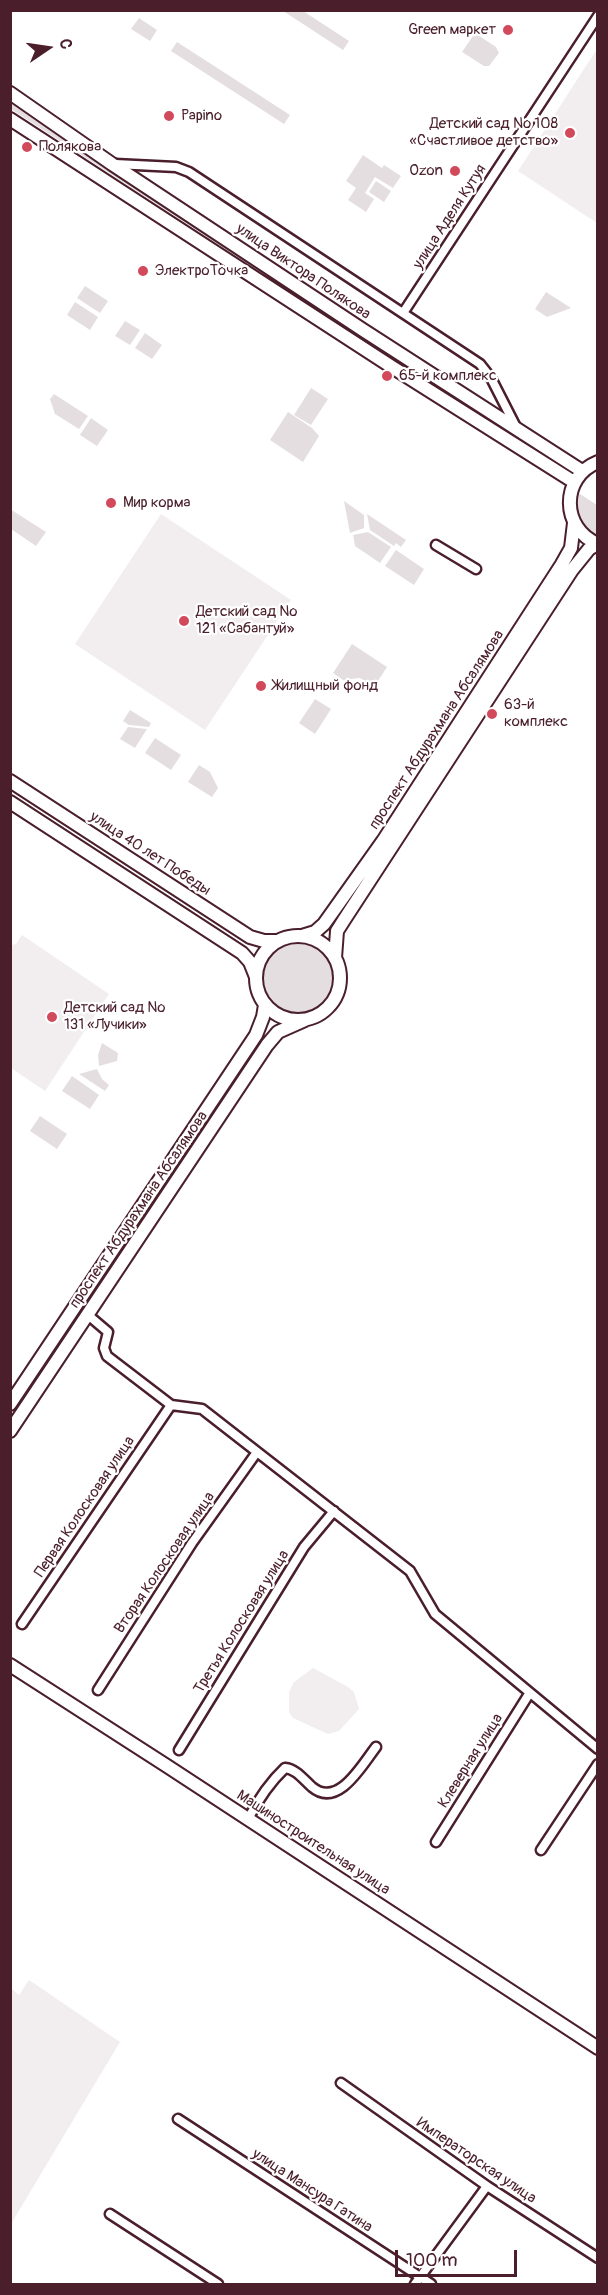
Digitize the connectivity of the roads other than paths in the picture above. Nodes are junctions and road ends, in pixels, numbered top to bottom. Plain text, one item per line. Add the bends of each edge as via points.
1 (597, 16) edge
2 (10, 93) edge
3 (10, 119) edge
4 (112, 164) junction
5 (403, 313) junction
6 (516, 428) junction
7 (597, 462) edge
8 (578, 477) junction
9 (574, 523) junction
10 (597, 544) edge
11 (436, 545) dead end
12 (476, 569) dead end
13 (10, 781) edge
14 (10, 802) edge
15 (302, 936) junction
16 (277, 941) junction
17 (335, 958) junction
18 (256, 977) junction
19 (265, 1005) junction
20 (305, 1020) junction
21 (88, 1315) junction
22 (10, 1404) edge
23 (171, 1406) junction
24 (10, 1431) edge
25 (257, 1452) junction
26 (334, 1512) junction
27 (22, 1624) dead end
28 (10, 1665) edge
29 (98, 1690) dead end
30 (529, 1694) junction
31 (376, 1747) dead end
32 (597, 1749) edge
33 (179, 1750) dead end
34 (597, 1764) edge
35 (248, 1819) junction
36 (436, 1842) dead end
37 (541, 1850) dead end
38 (597, 2048) edge
39 (341, 2083) dead end
40 (178, 2119) dead end
41 (487, 2186) junction
42 (110, 2214) dead end
43 (597, 2258) edge
44 (417, 2281) edge
45 (218, 2284) edge
46 (431, 2284) edge

1 - 5 street, улица Аделя Кутуя
2 - 4 street, улица Виктора Полякова
3 - 8 street, улица Виктора Полякова via 392,367
4 - 5 street via 176,167 189,172
4 - 6 street, улица Виктора Полякова
5 - 6 street via 483,367
6 - 8 street, улица Виктора Полякова
7 - 8 street
8 - 9 street, проспект Абдурахмана Абсалямова via 569,500
9 - 10 street via 580,533
9 - 15 street, проспект Абдурахмана Абсалямова via 571,548 562,564 383,841 324,924
10 - 17 street, проспект Абдурахмана Абсалямова via 580,558 344,920 338,932
11 - 12 street
13 - 16 street, улица 40 лет Победы via 250,937
14 - 18 street via 242,952
15 - 16 street
15 - 17 street via 316,940
16 - 18 street via 262,956
17 - 20 street via 340,983 337,997 318,1016
18 - 19 street
19 - 20 street via 286,1019
19 - 22 street, проспект Абдурахмана Абсалямова via 256,1035
20 - 21 street, проспект Абдурахмана Абсалямова via 278,1032 267,1045
21 - 23 street via 108,1332 104,1348 107,1356
21 - 24 street, проспект Абдурахмана Абсалямова
23 - 25 street via 202,1409
23 - 27 street, Первая Колосковая улица
25 - 26 street
25 - 29 street, Вторая Колосковая улица via 192,1543
26 - 30 street via 410,1572 435,1614
26 - 33 street, Третья Колосковая улица via 304,1547
28 - 35 street, Машиностроительная улица
30 - 32 street
30 - 36 street, Клеверная улица
31 - 35 street via 337,1792 326,1794 314,1789 299,1774 285,1768 270,1783
34 - 37 street
35 - 38 street, Машиностроительная улица
39 - 41 street, Императорская улица
40 - 44 street, улица Мансура Гатина
41 - 43 street, Императорская улица
41 - 44 street
42 - 45 street
44 - 46 street, улица Мансура Гатина

